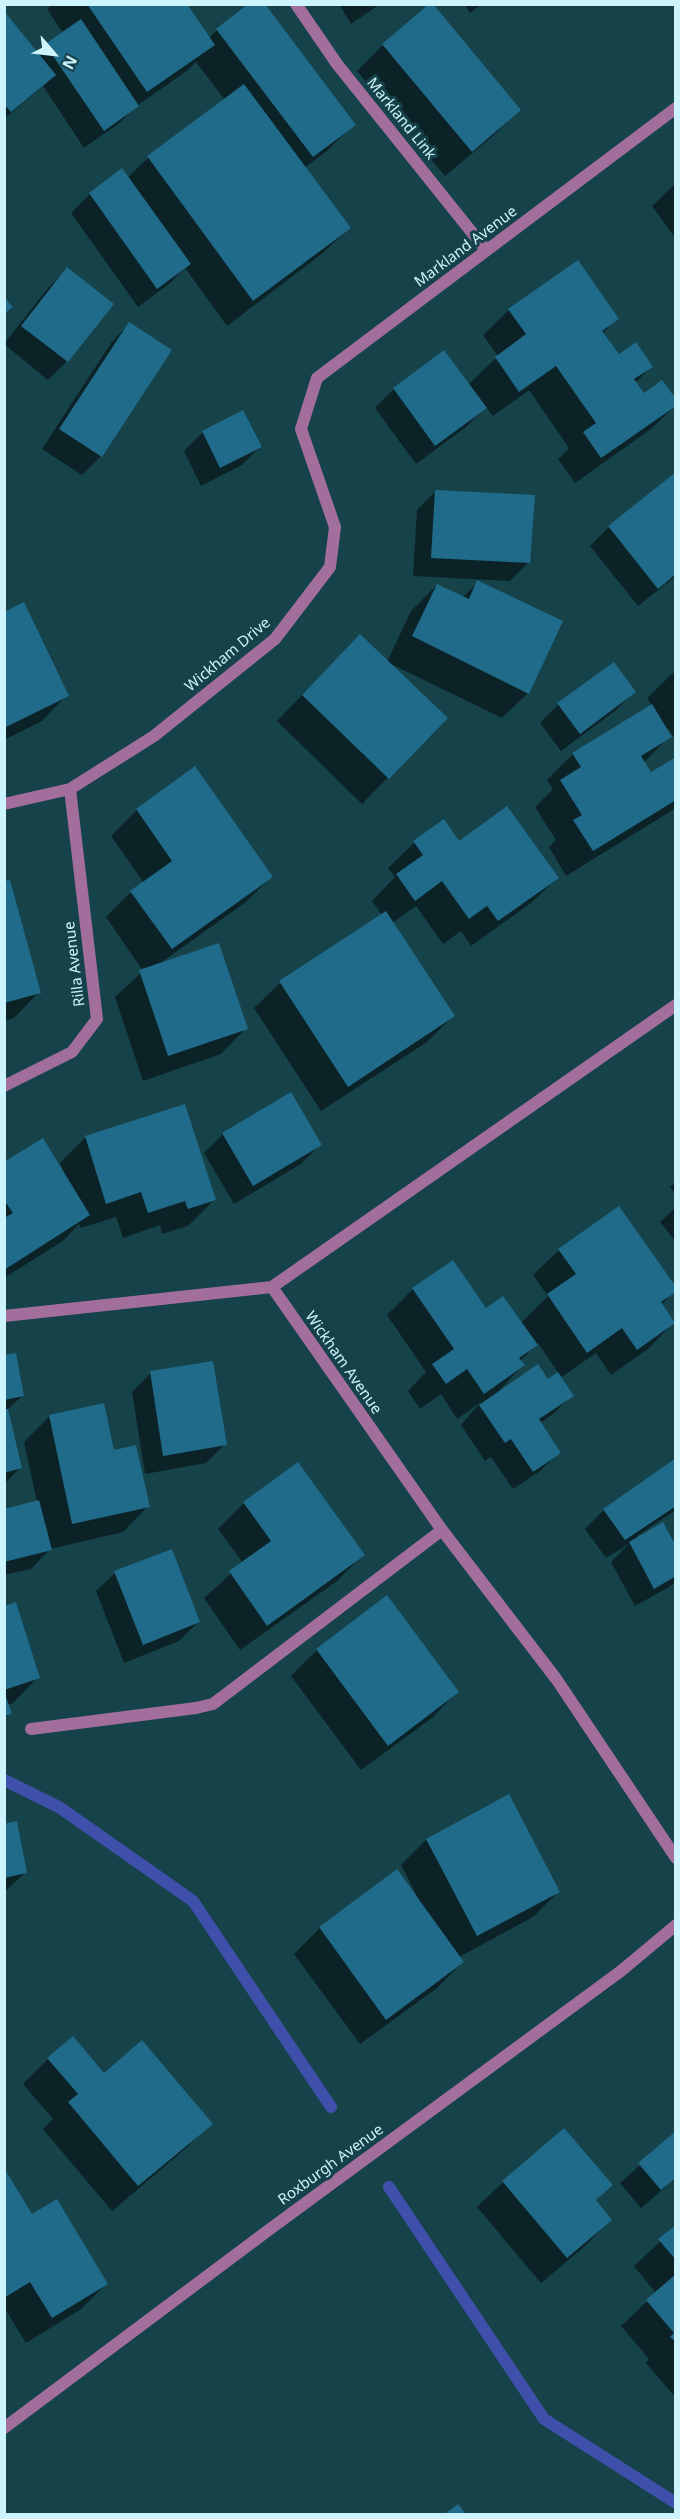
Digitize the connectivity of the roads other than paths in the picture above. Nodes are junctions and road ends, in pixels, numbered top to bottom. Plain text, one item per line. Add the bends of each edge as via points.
1 (296, 4) edge
2 (675, 108) edge
3 (486, 250) junction
4 (302, 429) joint
5 (70, 789) junction
6 (4, 804) edge
7 (675, 1005) edge
8 (4, 1086) edge
9 (272, 1287) junction
10 (4, 1316) edge
11 (442, 1530) junction
12 (31, 1729) dead end
13 (675, 1858) edge
14 (675, 1925) edge
15 (4, 2428) edge

1 - 3 street, Markland Link via 337,64
2 - 3 street, Markland Avenue
3 - 4 street, Markland Avenue via 317,378
4 - 5 street, Wickham Drive via 335,527 330,567 275,639 154,736
5 - 6 street, Wickham Drive
5 - 8 street, Rilla Avenue via 97,1019 72,1052
7 - 9 street
9 - 10 street
9 - 11 street, Wickham Avenue
11 - 12 street via 213,1704
11 - 13 street, Wickham Avenue via 557,1680
14 - 15 street, Roxburgh Avenue via 621,1971

